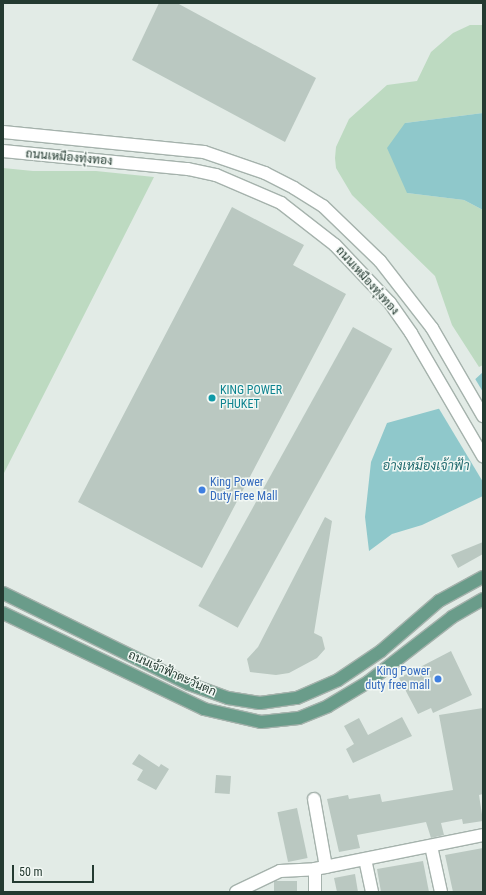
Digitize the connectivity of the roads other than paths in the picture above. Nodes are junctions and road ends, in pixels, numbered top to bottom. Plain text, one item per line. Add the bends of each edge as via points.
1 (3, 132) edge
2 (61, 138) junction
3 (3, 151) edge
4 (60, 158) junction
5 (483, 416) edge
6 (483, 456) edge
7 (483, 577) edge
8 (3, 593) edge
9 (483, 599) edge
10 (3, 614) edge
11 (314, 799) dead end
12 (483, 835) edge
13 (431, 846) junction
14 (365, 860) junction
15 (320, 868) junction
16 (241, 891) edge
17 (315, 892) edge
18 (372, 892) edge
19 (441, 892) edge

1 - 2 street, ถนนเหมืองทุ่งทอง
2 - 4 street
2 - 5 street, ถนนเหมืองทุ่งทอง via 204,152 265,173 323,206 380,261 432,328
3 - 4 street, ถนนเหมืองทุ่งทอง
4 - 6 street, ถนนเหมืองทุ่งทอง via 188,168 216,175 281,203 335,245 368,278 411,333
7 - 8 main road, ถนนเจ้าฟ้าตะวันตก via 439,601 381,651 338,680 297,698 260,703 228,698 189,684
9 - 10 main road, ถนนเจ้าฟ้าตะวันตก via 452,617 368,682 328,706 306,716 269,722 236,719 204,709
11 - 15 street
12 - 13 street
13 - 14 street
13 - 19 street
14 - 15 street
14 - 18 street
15 - 16 street via 280,871
15 - 17 street

